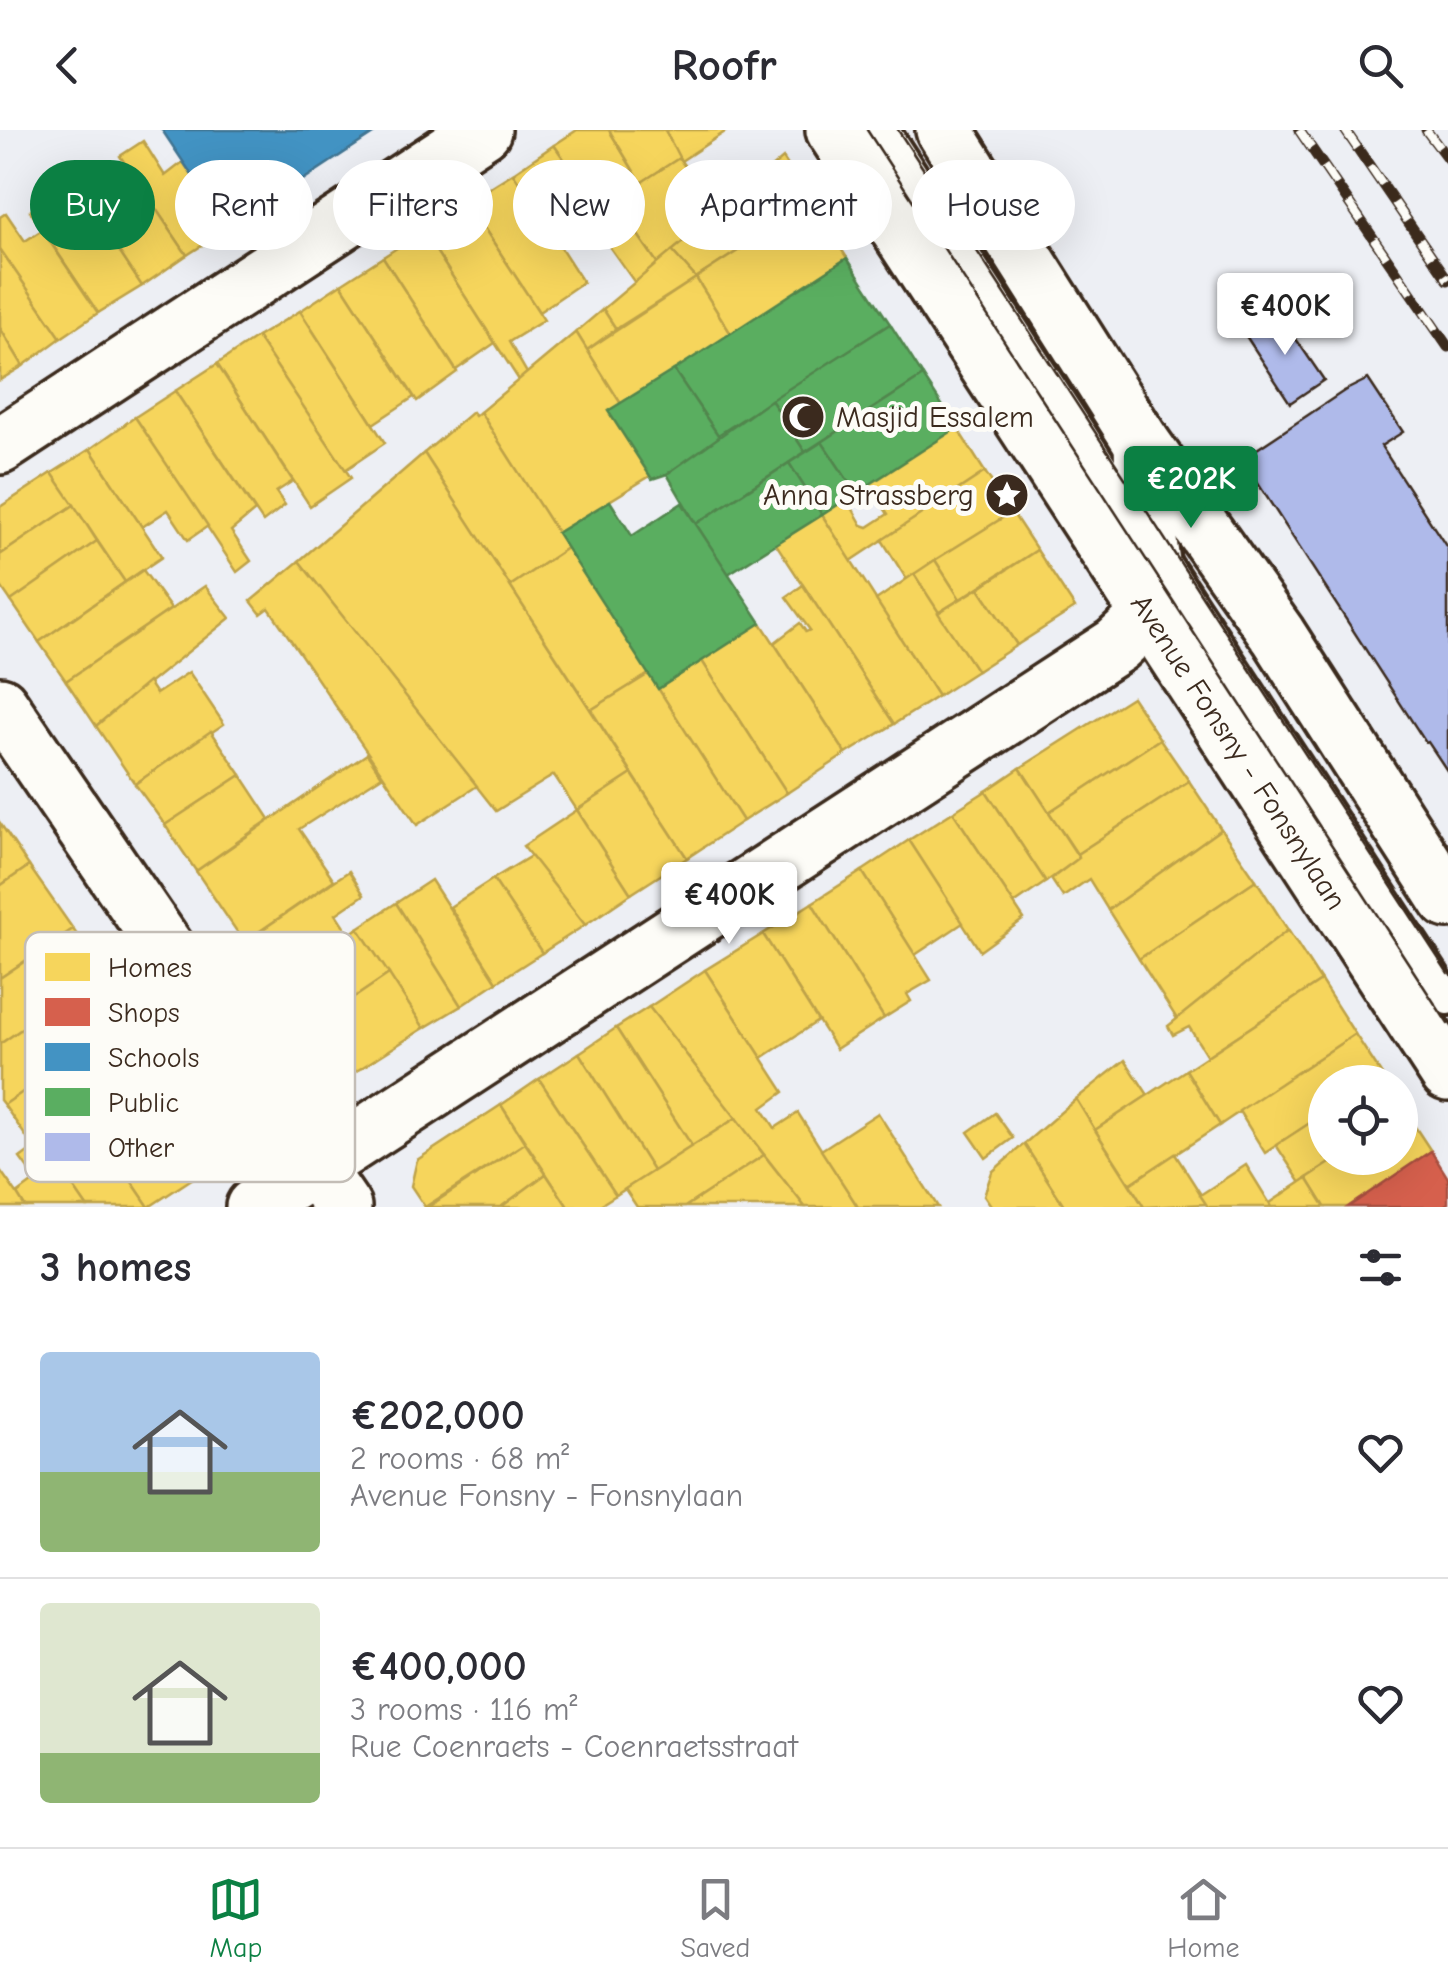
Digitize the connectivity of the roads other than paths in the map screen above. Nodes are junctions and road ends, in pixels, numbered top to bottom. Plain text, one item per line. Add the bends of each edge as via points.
1 (484, 130) edge
2 (834, 130) edge
3 (882, 130) edge
4 (944, 130) edge
5 (1142, 443) junction
6 (0, 446) edge
7 (1149, 538) junction
8 (1148, 616) junction
9 (0, 705) edge
10 (1448, 900) edge
11 (155, 932) edge
12 (1448, 999) edge
13 (1448, 1072) edge
14 (355, 1169) edge
15 (329, 1187) edge
16 (254, 1207) edge

1 - 6 street
2 - 8 street, Avenue Fonsny - Fonsnylaan
3 - 7 lane, Avenue Fonsny - Fonsnylaan
4 - 5 street
5 - 7 street
5 - 10 street via 1278,635
7 - 8 street
7 - 12 lane, Avenue Fonsny - Fonsnylaan
8 - 13 street, Avenue Fonsny - Fonsnylaan
8 - 14 street via 1117,645
9 - 11 street
15 - 16 street

